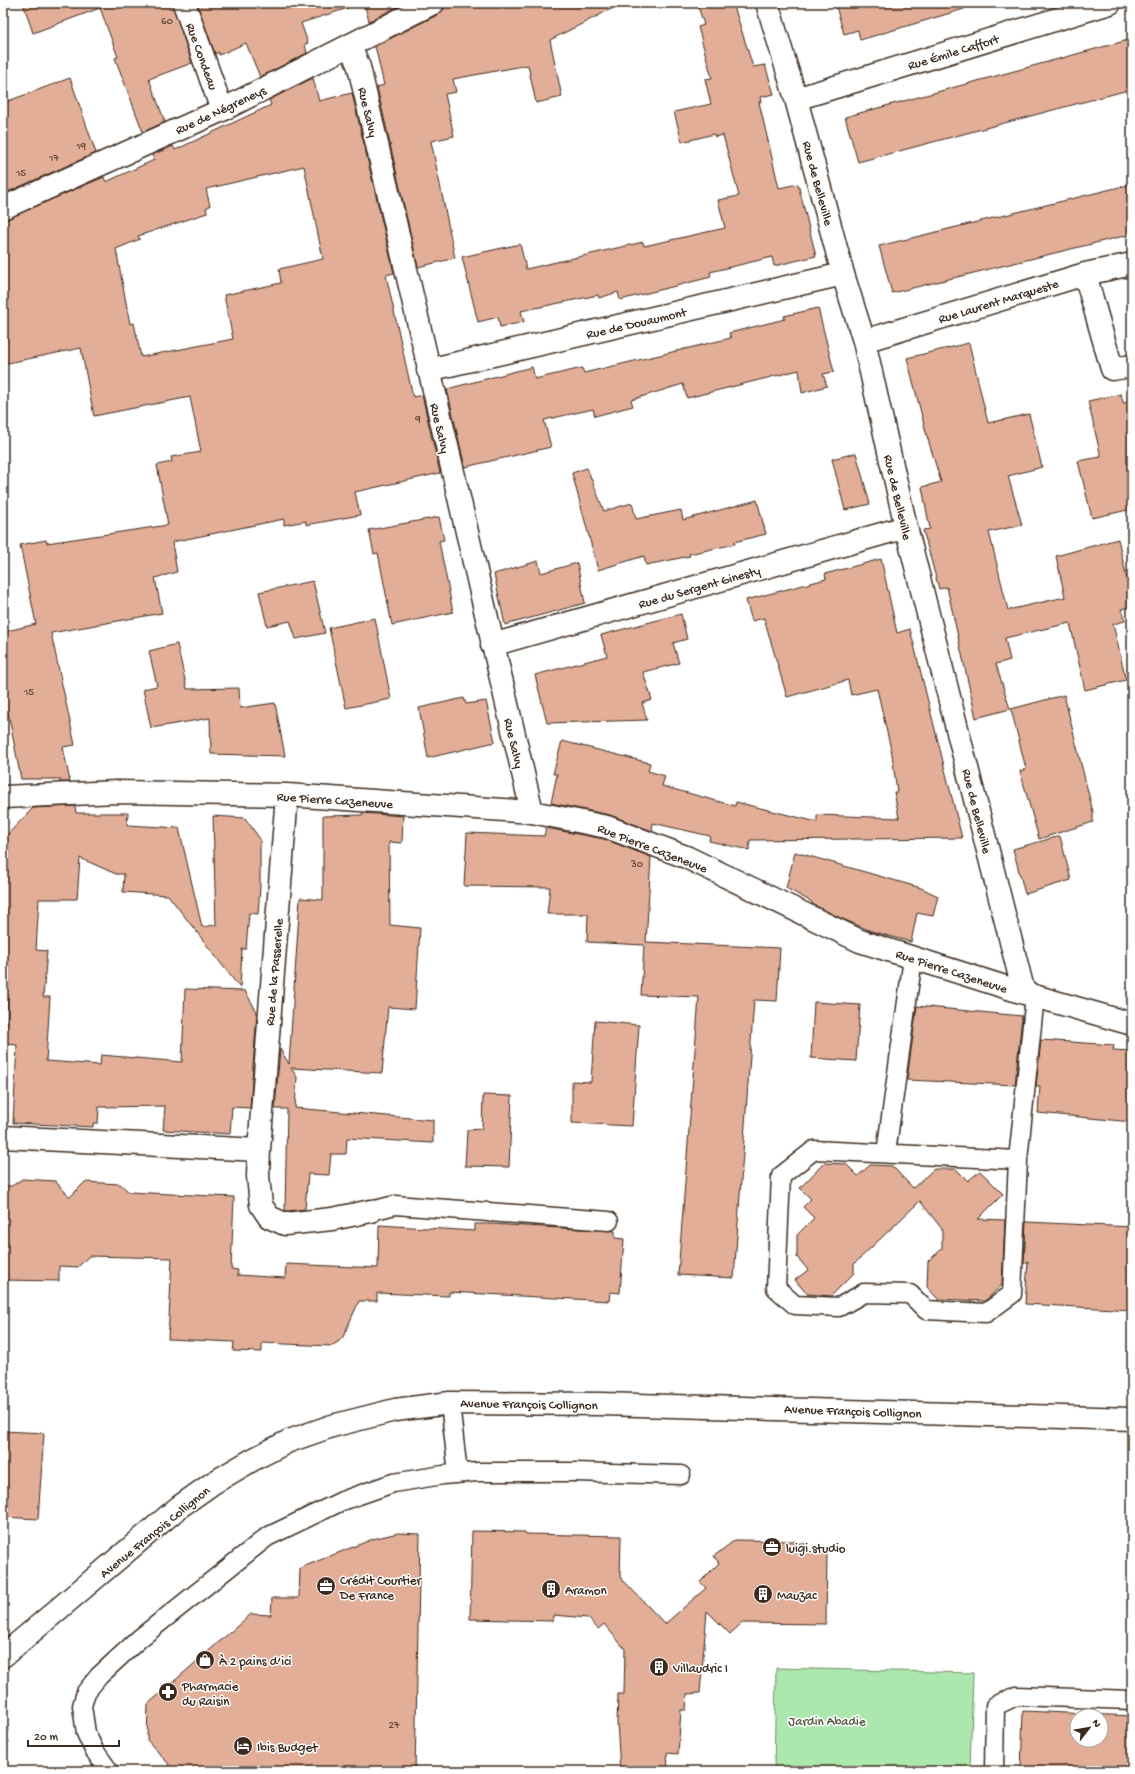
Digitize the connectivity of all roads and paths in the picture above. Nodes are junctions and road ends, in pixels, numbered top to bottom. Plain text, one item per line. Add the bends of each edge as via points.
1 (184, 3) edge
2 (433, 3) edge
3 (767, 3) edge
4 (1110, 3) edge
5 (350, 44) junction
6 (796, 99) junction
7 (222, 110) junction
8 (3, 208) edge
9 (1132, 264) edge
10 (843, 274) junction
11 (1085, 274) junction
12 (864, 340) junction
13 (1132, 366) edge
14 (428, 370) junction
15 (906, 527) junction
16 (492, 645) junction
17 (287, 795) junction
18 (3, 797) edge
19 (532, 812) junction
20 (913, 958) junction
21 (1030, 994) junction
22 (1132, 1024) edge
23 (3, 1137) edge
24 (259, 1150) junction
25 (886, 1153) junction
26 (1018, 1160) junction
27 (371, 1211) joint
28 (609, 1222) dead end
29 (450, 1403) junction
30 (1132, 1418) edge
31 (458, 1474) junction
32 (681, 1475) dead end
33 (3, 1656) edge
34 (1132, 1700) edge
35 (109, 1771) edge
36 (994, 1771) edge

1 - 7 street, Rue Condeau
2 - 5 street, Rue de Négreneys
3 - 6 street, Rue de Belleville
4 - 6 street, Rue Émile Caffort
5 - 7 street, Rue de Négreneys
5 - 14 street, Rue Salvy via 359,67
6 - 10 street, Rue de Belleville
7 - 8 street, Rue de Négreneys
9 - 11 street, Rue Laurent Marqueste
10 - 12 street, Rue de Belleville
10 - 14 street, Rue de Douaumont
11 - 12 street, Rue Laurent Marqueste
11 - 13 street via 1112,369
12 - 15 street, Rue de Belleville
14 - 16 street, Rue Salvy
15 - 16 street, Rue du Sergent Ginesty
15 - 21 street, Rue de Belleville
16 - 19 street, Rue Salvy
17 - 18 street, Rue Pierre Cazeneuve via 117,792
17 - 19 street, Rue Pierre Cazeneuve
17 - 24 street, Rue de la Passerelle
19 - 20 street, Rue Pierre Cazeneuve via 614,830 686,857 860,941
20 - 21 street, Rue Pierre Cazeneuve
20 - 25 lane
21 - 22 street, Rue Pierre Cazeneuve
21 - 26 lane
23 - 24 street
24 - 27 street, Rue de la Passerelle via 261,1205 269,1217 285,1224 332,1219
25 - 26 lane
25 - 26 lane via 814,1150 782,1176 776,1288 795,1305 839,1307 864,1293 910,1294 926,1310 986,1313 1012,1294
27 - 28 lane via 395,1205
29 - 30 street, Avenue François Collignon via 735,1407
29 - 31 lane
29 - 33 street, Avenue François Collignon via 395,1410 332,1426 289,1441 252,1460 179,1507
31 - 32 lane via 574,1472
31 - 35 lane via 393,1483 342,1501 267,1537 139,1639 99,1676 86,1692 82,1706 86,1733
34 - 36 lane via 1016,1696 995,1706

